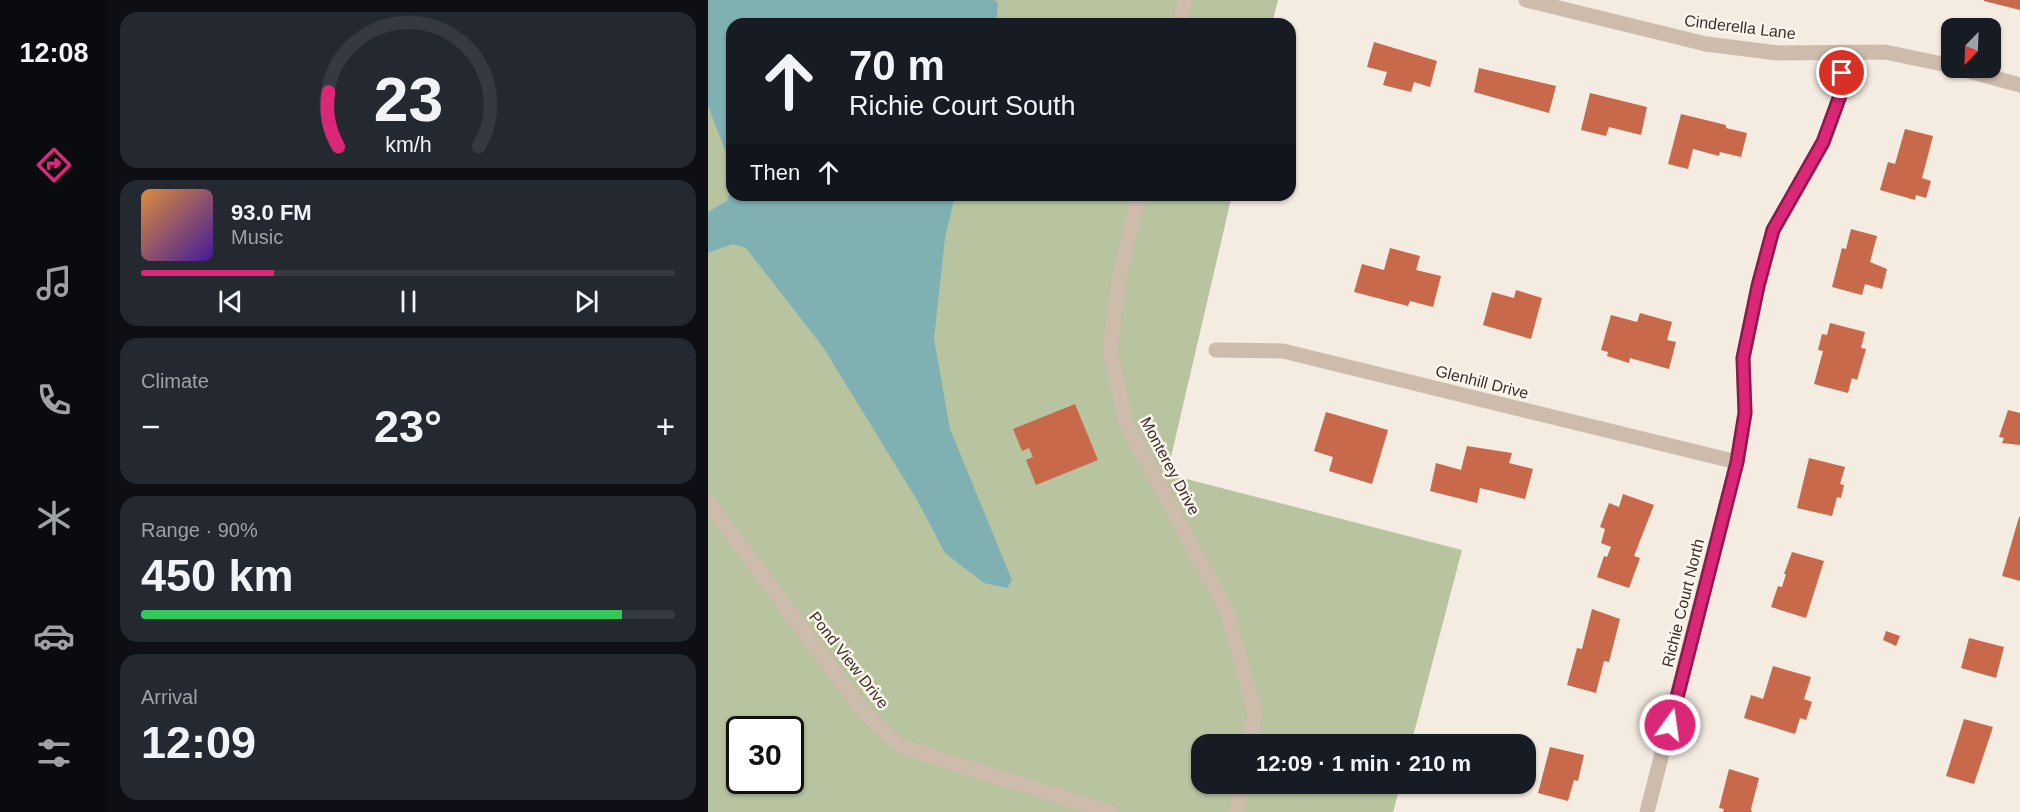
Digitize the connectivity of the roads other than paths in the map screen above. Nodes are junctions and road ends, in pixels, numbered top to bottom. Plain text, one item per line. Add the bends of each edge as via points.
1 (1185, 0) edge
2 (1526, 0) edge
3 (1563, 4) edge
4 (1180, 18) edge
5 (1844, 53) junction
6 (1941, 64) edge
7 (1994, 78) edge
8 (2020, 85) edge
9 (1138, 201) edge
10 (1216, 350) dead end
11 (1737, 462) junction
12 (708, 502) edge
13 (1251, 734) edge
14 (1240, 794) edge
15 (1110, 812) edge
16 (1236, 812) edge
17 (1647, 812) edge

1 - 4 street
2 - 3 street, Cinderella Lane
3 - 5 street, Cinderella Lane via 1706,44 1778,53
5 - 6 street, Cinderella Lane via 1886,52
5 - 11 street via 1841,93 1823,142 1773,230 1758,286 1743,358 1745,413
7 - 8 street
9 - 13 street, Monterey Drive via 1119,278 1110,351 1126,423 1227,611 1255,713
10 - 11 street, Glenhill Drive via 1283,351
11 - 17 street, Richie Court North
12 - 15 street, Pond View Drive via 864,712 902,747
14 - 16 street

